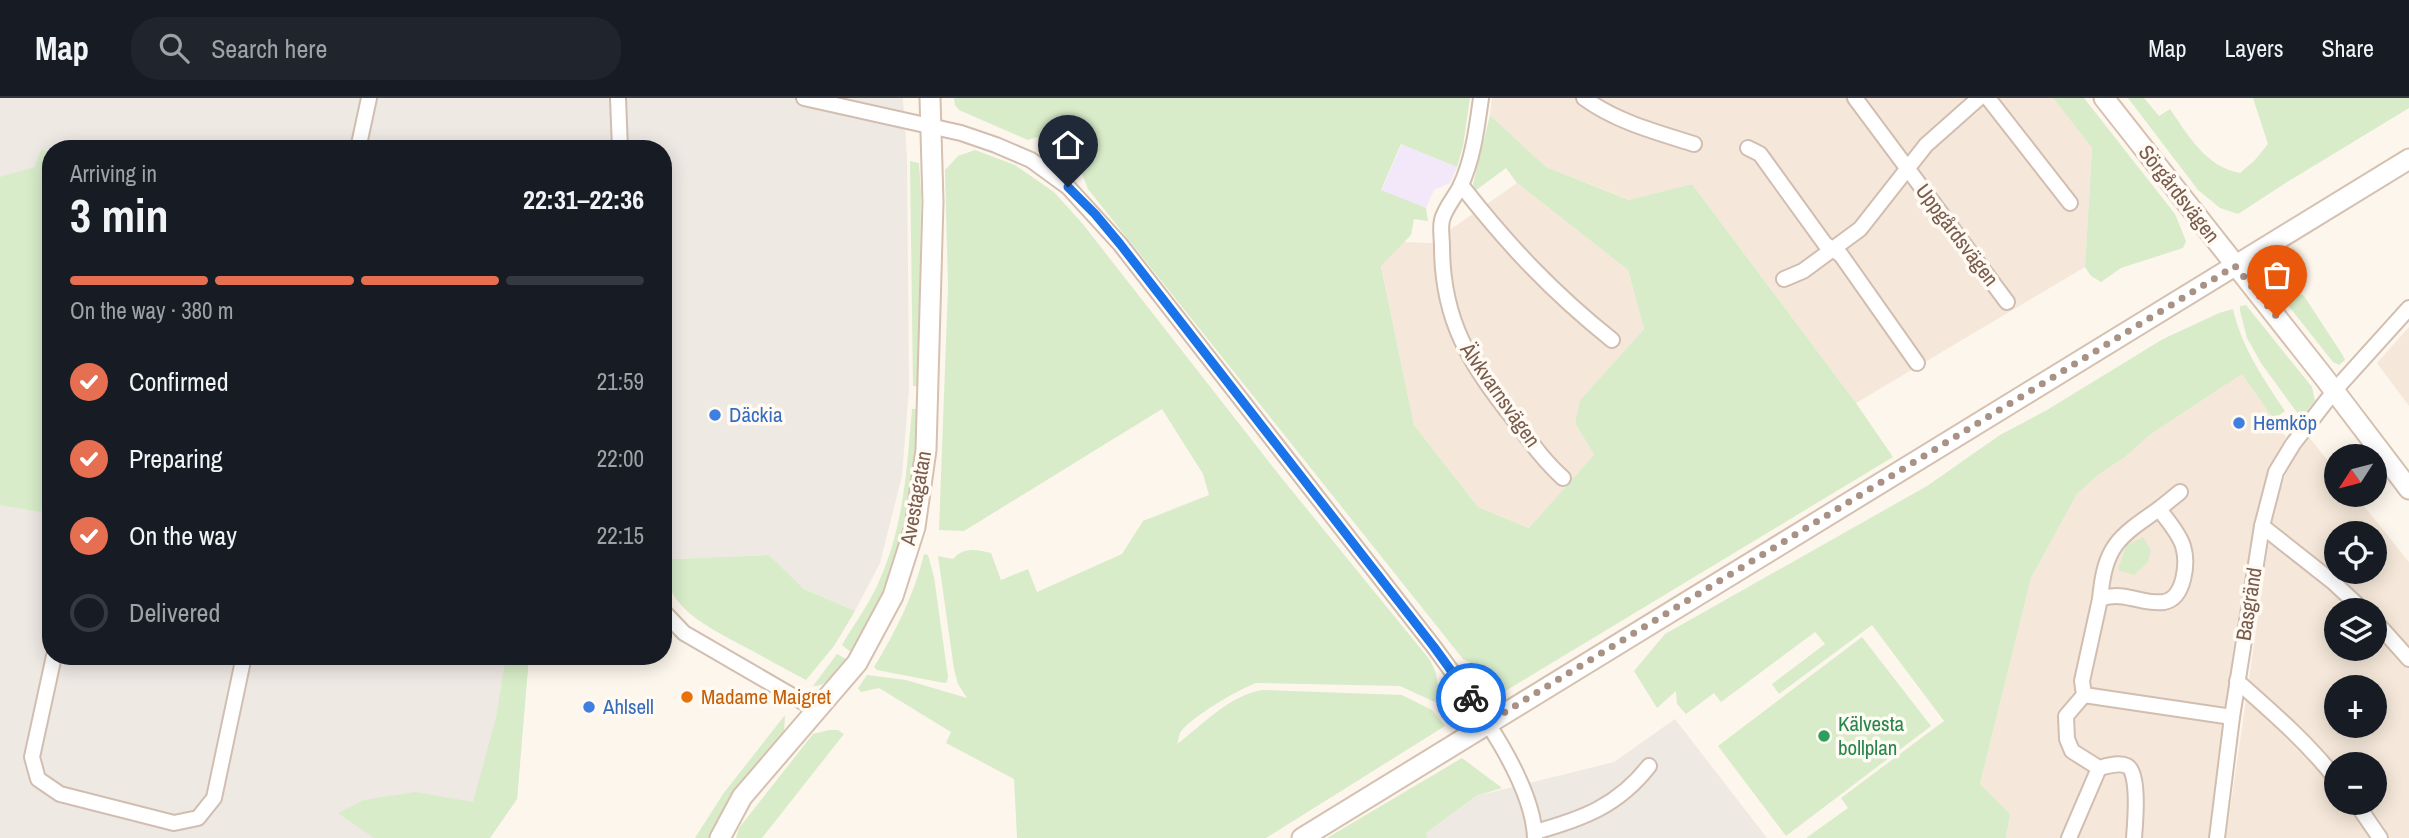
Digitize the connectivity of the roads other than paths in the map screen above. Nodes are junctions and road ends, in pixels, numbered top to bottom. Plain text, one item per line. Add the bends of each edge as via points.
1 (369, 98) edge
2 (618, 98) edge
3 (804, 98) edge
4 (930, 98) edge
5 (1481, 98) edge
6 (1584, 98) edge
7 (1855, 98) edge
8 (1979, 98) edge
9 (1988, 98) edge
10 (2104, 98) edge
11 (931, 126) junction
12 (360, 140) edge
13 (620, 140) edge
14 (1694, 144) dead end
15 (1748, 148) dead end
16 (2409, 159) edge
17 (1907, 169) junction
18 (1461, 186) junction
19 (2070, 203) dead end
20 (1833, 249) junction
21 (2235, 266) junction
22 (1784, 279) dead end
23 (2007, 302) dead end
24 (2407, 316) edge
25 (1612, 340) dead end
26 (1917, 363) dead end
27 (2334, 390) junction
28 (1563, 478) dead end
29 (2409, 489) edge
30 (2180, 492) dead end
31 (2159, 509) junction
32 (2262, 526) junction
33 (2350, 598) edge
34 (2100, 599) junction
35 (672, 620) edge
36 (2387, 634) edge
37 (2409, 659) edge
38 (52, 665) edge
39 (242, 665) edge
40 (2237, 681) junction
41 (2084, 695) junction
42 (815, 709) junction
43 (2232, 717) junction
44 (1487, 723) junction
45 (2324, 763) edge
46 (1649, 766) dead end
47 (2099, 768) junction
48 (2364, 815) edge
49 (1535, 835) edge
50 (720, 838) edge
51 (1302, 838) edge
52 (2069, 838) edge
53 (2134, 838) edge
54 (2217, 838) edge
55 (2380, 838) edge

1 - 12 street
2 - 13 street
3 - 11 street
4 - 11 street, Avestagatan
5 - 18 street, Älvkvarnsvägen
6 - 14 street via 1634,125
7 - 17 street, Uppgårdsvägen
8 - 17 street, Uppgårdsvägen via 1926,145
9 - 19 street
10 - 21 street, Sörgårdsvägen
11 - 42 street, Avestagatan via 926,450 915,527 893,596 865,651
11 - 44 street via 986,141 1031,160 1095,214 1434,647
15 - 20 street via 1760,154
16 - 21 street
17 - 20 street, Uppgårdsvägen via 1870,219
17 - 23 street, Uppgårdsvägen
18 - 25 street via 1521,258
18 - 28 street, Älvkvarnsvägen via 1442,220 1448,307 1474,364 1549,466
20 - 22 street, Uppgårdsvägen
20 - 26 street
21 - 27 street, Sörgårdsvägen
21 - 44 street
24 - 27 street, Basgränd
27 - 29 street, Sörgårdsvägen
27 - 32 street, Basgränd via 2276,472
30 - 31 street
31 - 34 street via 2116,543 2105,562
31 - 34 street via 2183,545 2186,565 2180,587 2164,602 2110,595
32 - 33 street, Basgränd
32 - 40 street, Basgränd
34 - 41 street via 2082,681
35 - 42 street via 684,632
36 - 37 street
38 - 39 street via 32,757 38,779 60,794 174,823 198,818 214,797
40 - 43 street, Basgränd
40 - 45 street
41 - 43 street
41 - 47 street via 2066,716 2067,739 2072,751
42 - 50 street, Avestagatan via 742,797
43 - 54 street, Basgränd
44 - 49 street via 1525,796
44 - 51 street
46 - 49 street via 1603,807
47 - 52 street
47 - 53 street via 2126,765 2133,774
48 - 55 street

